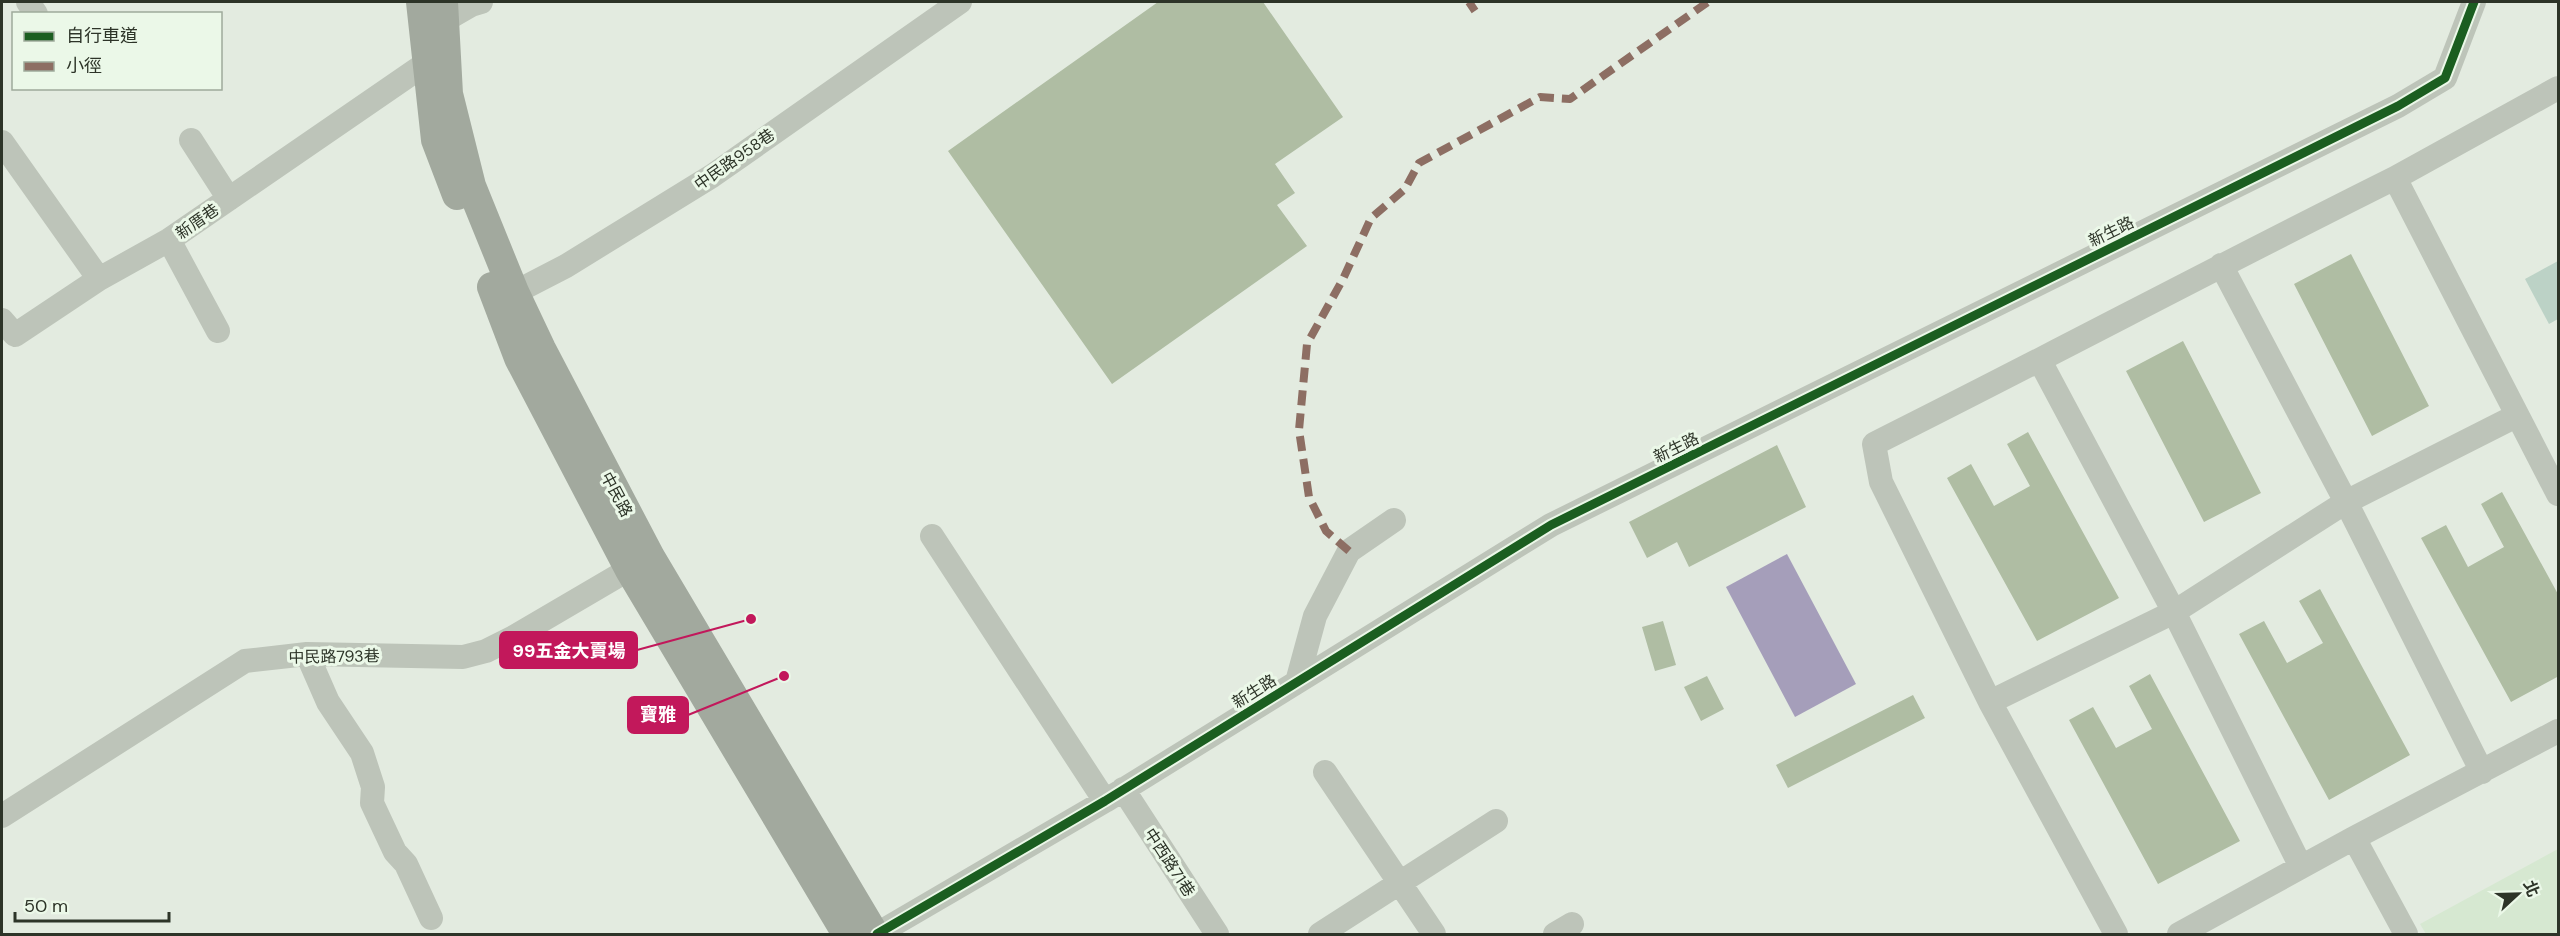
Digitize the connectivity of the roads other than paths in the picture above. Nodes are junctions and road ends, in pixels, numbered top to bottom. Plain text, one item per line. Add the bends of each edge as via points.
1 (421, 2) edge
2 (481, 2) edge
3 (960, 2) edge
4 (2474, 2) edge
5 (444, 11) edge
6 (428, 62) junction
7 (2559, 88) edge
8 (191, 141) dead end
9 (2, 142) edge
10 (2395, 178) junction
11 (229, 199) junction
12 (169, 240) junction
13 (2221, 265) junction
14 (99, 279) junction
15 (506, 297) junction
16 (2, 321) edge
17 (218, 331) dead end
18 (2040, 361) junction
19 (2516, 416) junction
20 (2559, 494) edge
21 (2346, 502) junction
22 (1394, 520) dead end
23 (932, 536) dead end
24 (640, 564) junction
25 (2174, 612) junction
26 (307, 654) junction
27 (1297, 682) junction
28 (1990, 702) junction
29 (2559, 731) edge
30 (1325, 772) dead end
31 (2482, 772) junction
32 (1114, 795) junction
33 (2, 816) edge
34 (1496, 821) dead end
35 (2354, 838) junction
36 (2301, 867) junction
37 (1399, 883) junction
38 (431, 918) dead end
39 (847, 934) edge
40 (875, 934) edge
41 (1217, 934) edge
42 (1320, 934) edge
43 (1434, 934) edge
44 (2116, 934) edge
45 (2179, 934) edge
46 (2406, 934) edge

1 - 6 main road, 中民路
2 - 5 street
3 - 15 street, 中民路958巷 via 712,176 566,266
4 - 27 street, 新生路 via 2445,78 2398,106 1551,525
5 - 6 street
5 - 15 main road, 中民路 via 448,94 471,186
6 - 11 street, 新厝巷
6 - 15 main road, 中民路 via 436,140
7 - 10 street
8 - 11 street
9 - 14 street
10 - 13 street
10 - 19 street
11 - 12 street, 新厝巷
12 - 14 street, 新厝巷
12 - 17 street
13 - 18 street
13 - 21 street
14 - 16 street, 新厝巷 via 15,335
15 - 24 main road, 中民路 via 541,349
18 - 25 street
18 - 28 street via 1874,444 1881,482
19 - 20 street
19 - 21 street
21 - 25 street
21 - 31 street
22 - 27 street via 1349,551 1315,616
23 - 32 street, 中西路71巷
24 - 26 street, 中民路793巷 via 486,651 463,657
24 - 39 main road, 中民路
24 - 40 main road, 中民路
25 - 28 street
25 - 36 street
26 - 33 street, 中民路793巷 via 245,661
26 - 38 street via 328,702 362,753 373,787 372,803
27 - 32 street, 新生路
28 - 44 street
29 - 31 street
30 - 37 street
31 - 35 street
32 - 40 street, 新生路
32 - 41 street, 中西路71巷
34 - 37 street
35 - 36 street
35 - 46 street
36 - 45 street
37 - 42 street
37 - 43 street

